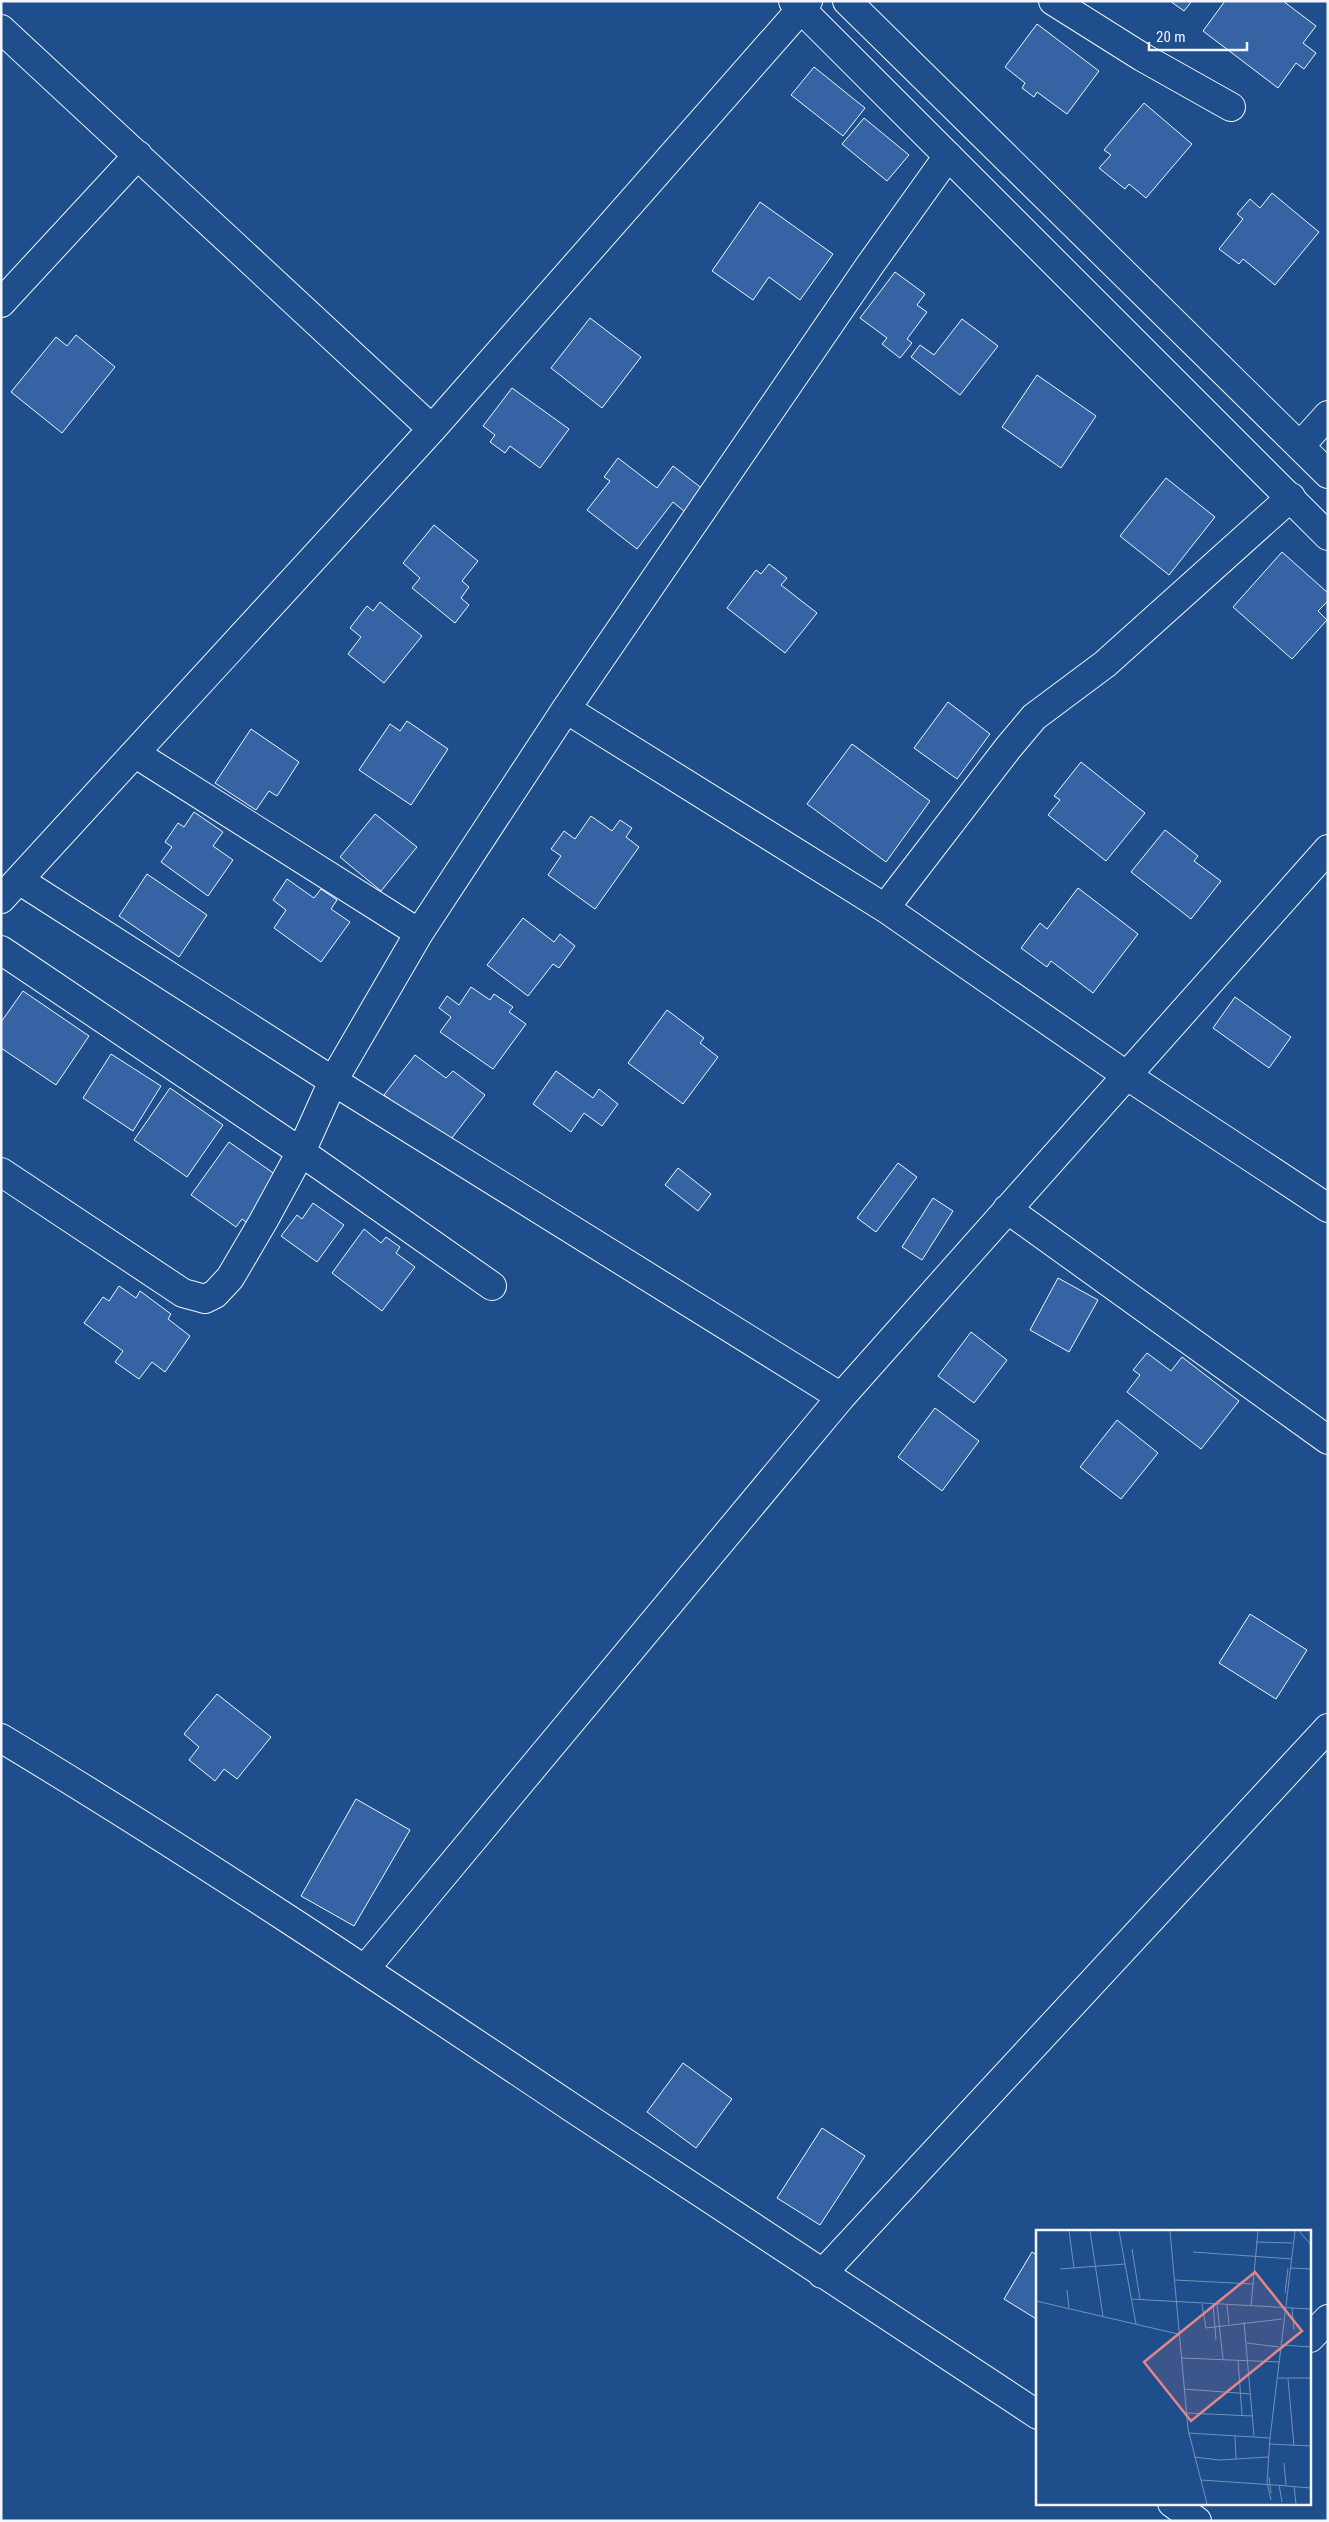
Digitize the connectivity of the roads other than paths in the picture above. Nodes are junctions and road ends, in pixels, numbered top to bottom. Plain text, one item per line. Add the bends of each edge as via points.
1 (847, 1) edge
2 (1053, 1) edge
3 (801, 4) edge
4 (1, 29) edge
5 (1232, 107) dead end
6 (138, 155) junction
7 (948, 156) junction
8 (1, 303) edge
9 (1328, 415) edge
10 (432, 429) junction
11 (1300, 446) junction
12 (1328, 474) edge
13 (1291, 497) junction
14 (1328, 536) edge
15 (566, 708) junction
16 (136, 754) junction
17 (1328, 850) edge
18 (10, 889) edge
19 (885, 908) junction
20 (419, 933) junction
21 (1, 950) edge
22 (1126, 1075) junction
23 (333, 1081) junction
24 (301, 1152) junction
25 (1, 1172) edge
26 (1328, 1208) edge
27 (1007, 1209) junction
28 (492, 1286) dead end
29 (842, 1397) junction
30 (1328, 1440) edge
31 (1328, 1728) edge
32 (1, 1738) edge
33 (365, 1969) junction
34 (822, 2274) junction
35 (1328, 2319) edge
36 (1312, 2336) edge
37 (1036, 2414) edge
38 (1173, 2504) edge
39 (1197, 2521) edge

1 - 11 street
2 - 5 street via 1142,57
3 - 7 street
3 - 10 street
4 - 6 street
6 - 8 street
6 - 10 street
7 - 13 street
7 - 15 street
9 - 11 street
10 - 16 street
11 - 12 street
13 - 14 street
13 - 19 street via 1105,664 1034,717
15 - 19 street
15 - 20 street
16 - 18 street
16 - 20 street
17 - 22 street
18 - 23 street
19 - 22 street
20 - 23 street
21 - 24 street
22 - 26 street
22 - 27 street
23 - 24 street
23 - 29 street
24 - 25 street via 230,1278 215,1294 205,1299 175,1289
24 - 28 street
27 - 29 street
27 - 30 street
29 - 33 street
31 - 34 street
32 - 33 street
33 - 34 street
34 - 37 street
35 - 36 street
38 - 39 street

